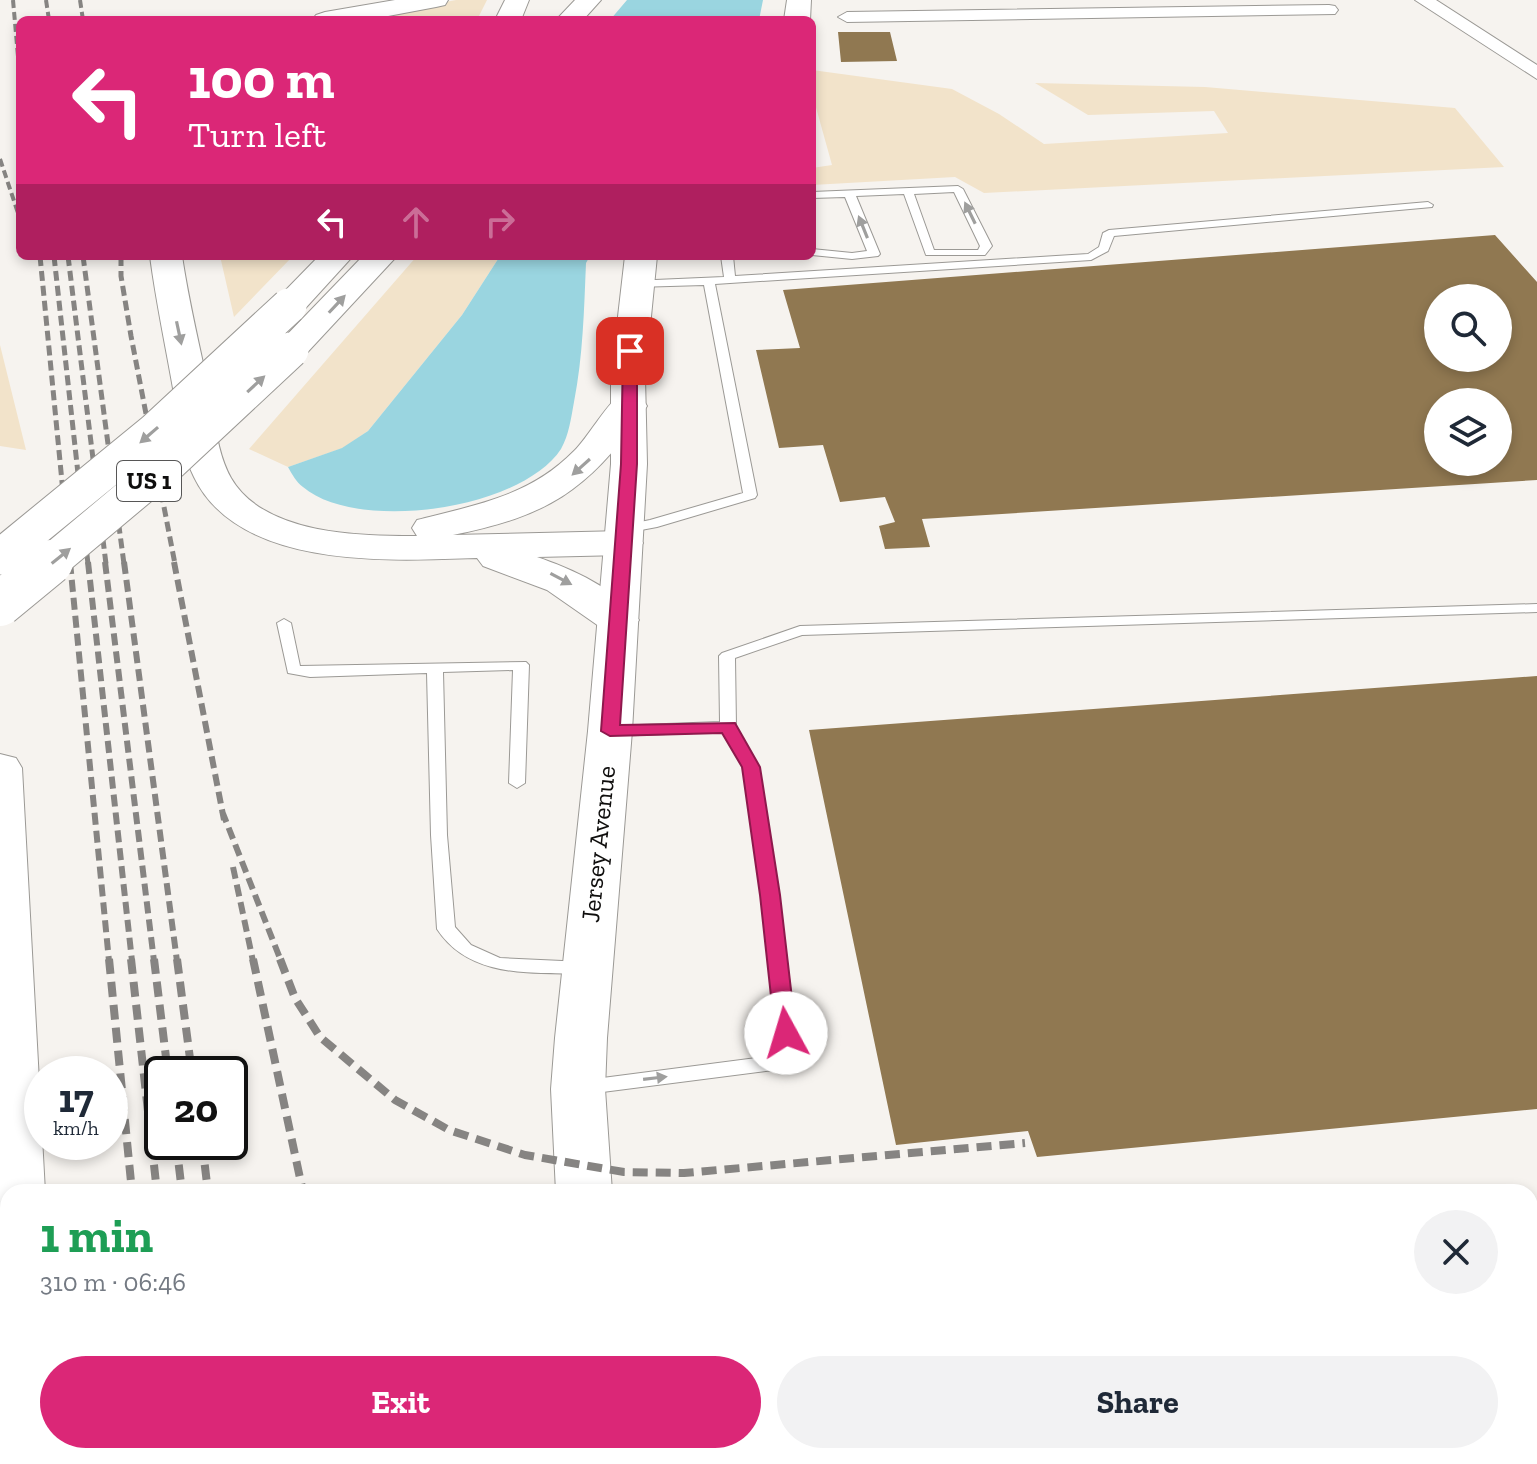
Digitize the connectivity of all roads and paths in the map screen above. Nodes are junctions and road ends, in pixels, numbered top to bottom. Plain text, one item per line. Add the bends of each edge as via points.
1 (436, 0) edge
2 (589, 0) edge
3 (1424, 0) edge
4 (953, 8) edge
5 (1329, 10) dead end
6 (347, 16) edge
7 (573, 16) edge
8 (847, 17) dead end
9 (1537, 73) edge
10 (908, 191) junction
11 (849, 193) junction
12 (816, 195) edge
13 (1428, 205) dead end
14 (816, 252) edge
15 (167, 260) edge
16 (192, 260) edge
17 (333, 260) edge
18 (377, 260) edge
19 (728, 260) edge
20 (639, 270) edge
21 (730, 279) junction
22 (709, 281) junction
23 (629, 406) junction
24 (624, 536) junction
25 (424, 539) junction
26 (0, 557) edge
27 (0, 604) edge
28 (1537, 608) edge
29 (618, 620) junction
30 (284, 623) dead end
31 (435, 668) junction
32 (728, 727) junction
33 (610, 731) junction
34 (0, 768) edge
35 (517, 783) dead end
36 (585, 968) junction
37 (4, 977) edge
38 (578, 1089) junction
39 (17, 1184) edge
40 (584, 1184) edge

1 - 6 main road
2 - 7 main road
3 - 9 street
4 - 5 street
4 - 8 street
10 -> 10 lane via 930,253 981,253 986,246 958,189
10 - 11 lane
11 - 12 lane
14 -> 11 lane via 874,254
13 - 21 lane via 1109,233 1104,249 1091,257
15 -> 25 main road via 210,470 224,494 256,519 290,533 351,545
16 - 25 main road via 235,458 245,477 276,505 309,519
17 -> 26 main road, US 1, bridge via 166,421
27 -> 18 main road, US 1, bridge via 172,461
19 - 21 lane
20 - 22 lane
20 - 23 main road, Jersey Avenue
21 - 22 lane
22 - 24 lane via 750,495
23 - 24 main road, Jersey Avenue
23 -> 25 main road via 595,454 553,489
24 - 25 main road
24 - 29 main road, Jersey Avenue
25 -> 29 main road via 548,572
28 - 32 lane via 800,631 727,656
29 - 33 main road, Jersey Avenue
30 - 31 lane via 293,670
31 - 35 lane via 521,665
31 - 36 lane via 446,929 465,949 497,964
32 - 33 lane
38 -> 32 lane via 789,1061 751,767
33 - 36 main road, Jersey Avenue
34 - 37 main road
36 - 38 main road, Jersey Avenue
37 - 39 main road
38 - 40 main road, Jersey Avenue

